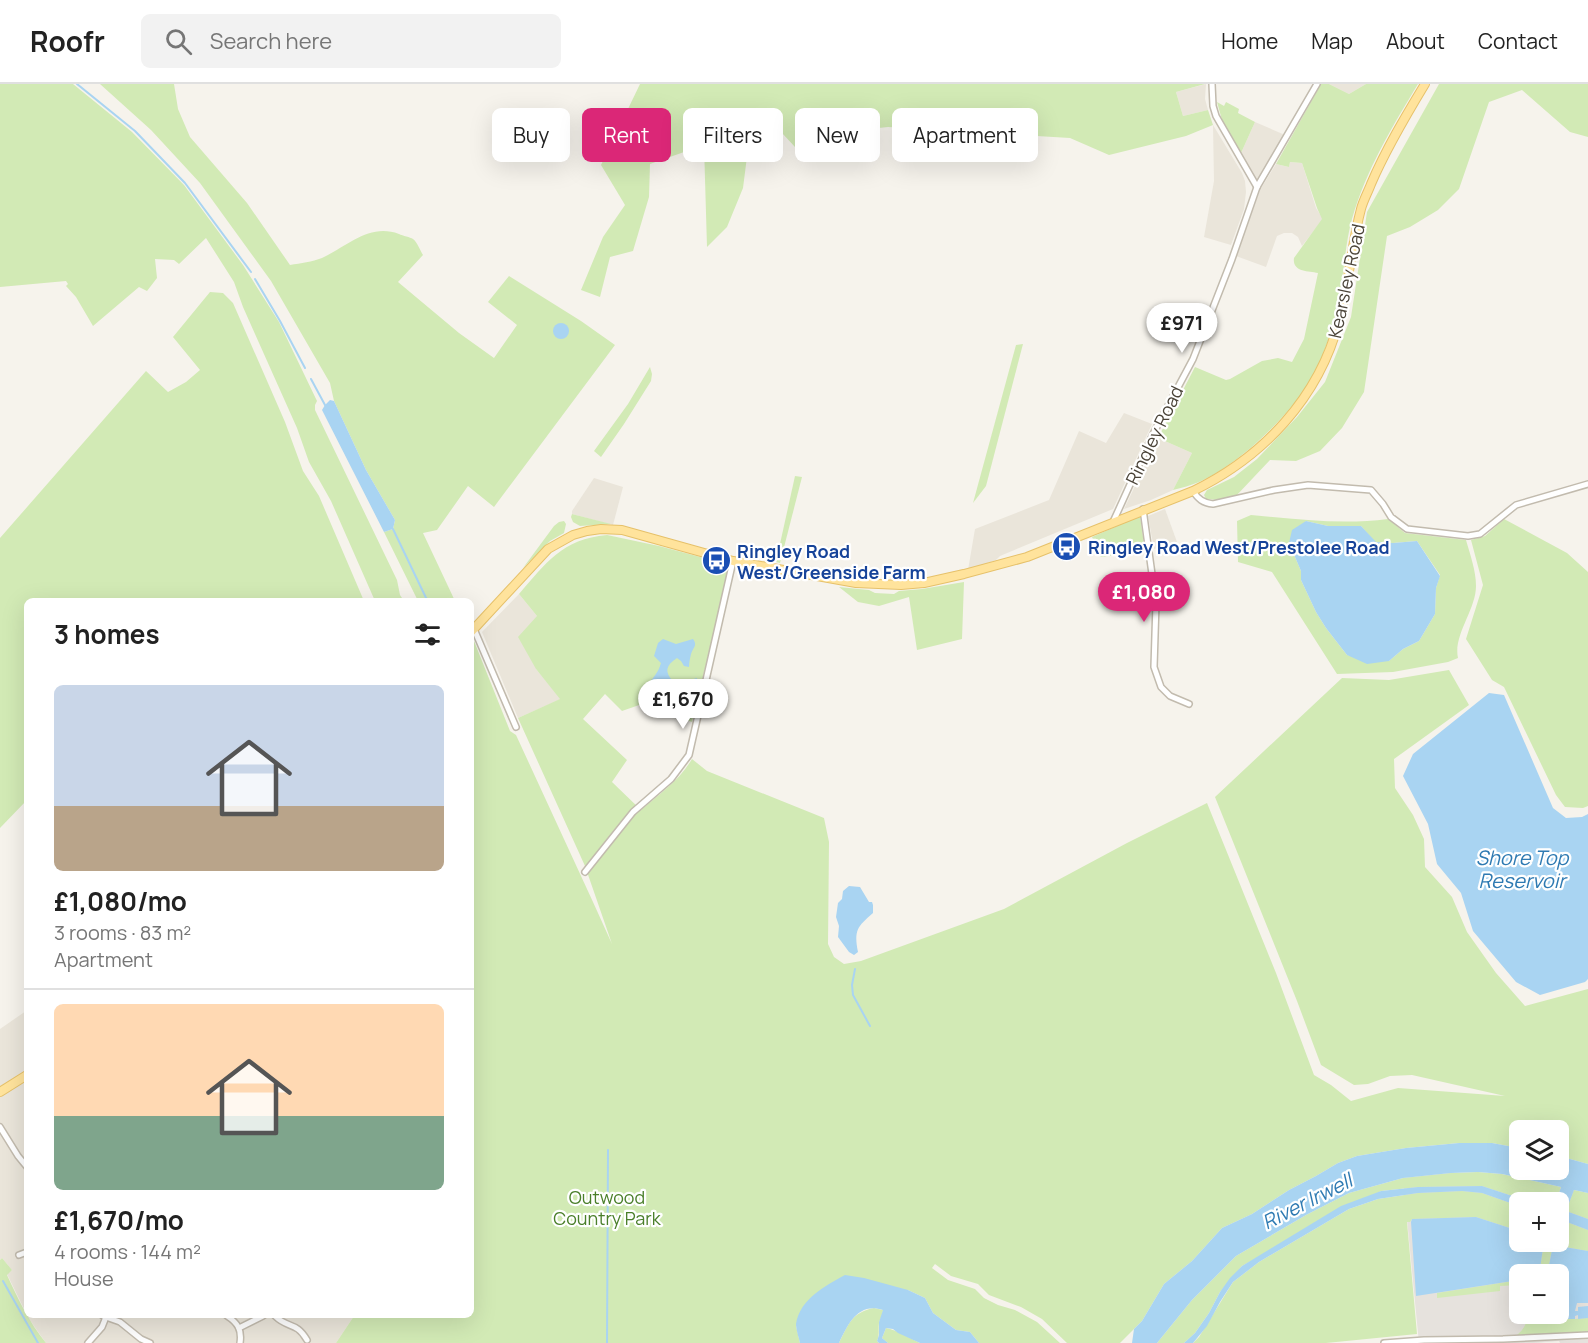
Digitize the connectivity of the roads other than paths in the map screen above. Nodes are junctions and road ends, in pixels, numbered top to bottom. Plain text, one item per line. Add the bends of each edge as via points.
1 (1212, 84) edge
2 (1317, 84) edge
3 (1425, 84) edge
4 (1257, 187) junction
5 (1588, 484) edge
6 (1192, 491) junction
7 (1143, 510) junction
8 (1113, 522) junction
9 (733, 561) junction
10 (474, 629) edge
11 (474, 635) edge
12 (1189, 704) dead end
13 (516, 727) dead end
14 (585, 872) dead end
15 (24, 1078) edge
16 (0, 1092) edge
17 (0, 1126) edge
18 (24, 1156) edge
19 (20, 1158) junction
20 (24, 1163) edge
21 (24, 1253) edge
22 (19, 1255) dead end
23 (105, 1318) edge
24 (110, 1318) edge
25 (230, 1318) edge
26 (258, 1318) edge
27 (278, 1318) edge
28 (239, 1328) junction
29 (1588, 1335) edge
30 (307, 1340) dead end
31 (88, 1343) edge
32 (150, 1343) edge
33 (240, 1343) edge
34 (1384, 1343) edge

1 - 4 street via 1216,116
2 - 4 street, Ringley Road
3 - 6 main road, Kearsley Road via 1382,158 1361,208 1340,319 1310,391 1261,446 1221,476
4 - 8 street, Ringley Road via 1193,359
5 - 6 street via 1516,505 1480,534 1468,536 1407,529 1391,517 1371,490 1308,485 1213,504 1198,499
6 - 7 main road, Kearsley Road
7 - 8 main road, Kearsley Road
7 - 12 street via 1156,603 1154,667 1161,687 1170,696
8 - 9 main road, Kearsley Road via 1027,557 924,583 856,583
9 - 10 main road, Kearsley Road via 622,530 587,531 548,549
9 - 14 street via 689,755 671,779 633,812
11 - 13 street
15 - 16 main road
17 - 19 street
18 - 19 street
19 - 20 street
21 - 22 street
23 - 31 street
24 - 32 street
25 - 28 street
26 - 28 street
27 - 30 street via 303,1329
28 - 33 street
29 - 34 street

